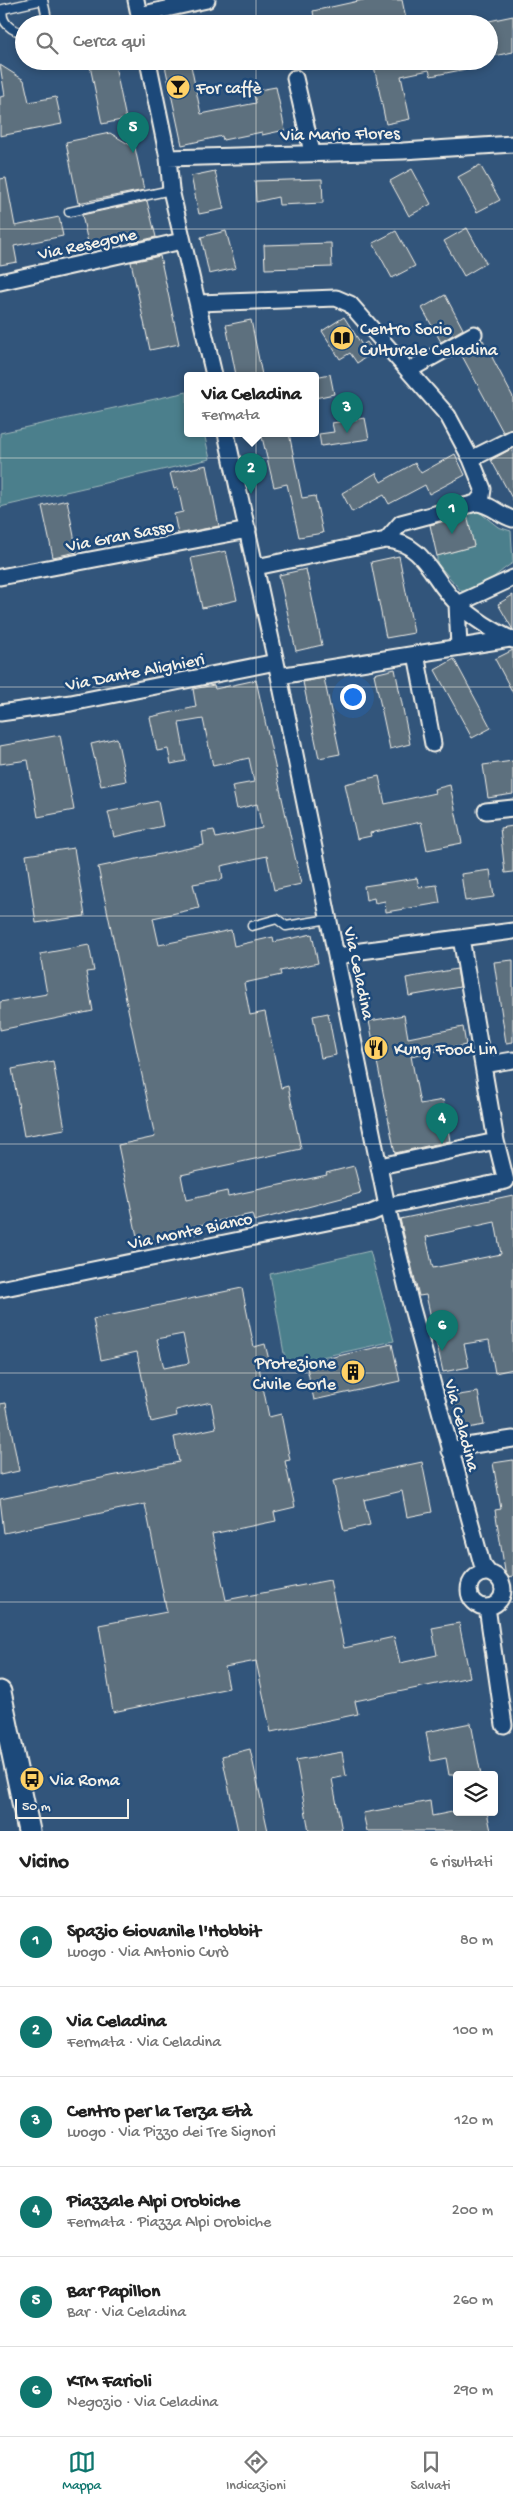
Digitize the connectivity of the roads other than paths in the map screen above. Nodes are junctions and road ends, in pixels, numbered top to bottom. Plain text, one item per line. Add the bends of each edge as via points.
1 (43, 0) edge
2 (136, 0) edge
3 (206, 0) edge
4 (46, 15) edge
5 (139, 15) edge
6 (156, 15) edge
7 (15, 31) edge
8 (150, 70) edge
9 (295, 78) dead end
10 (513, 144) edge
11 (312, 152) junction
12 (168, 158) junction
13 (171, 190) junction
14 (69, 212) dead end
15 (182, 242) junction
16 (0, 282) edge
17 (198, 303) junction
18 (474, 334) dead end
19 (409, 370) junction
20 (213, 372) edge
21 (227, 437) edge
22 (513, 438) edge
23 (471, 459) junction
24 (476, 503) junction
25 (513, 519) edge
26 (248, 530) junction
27 (386, 540) junction
28 (256, 567) junction
29 (0, 577) edge
30 (513, 578) edge
31 (457, 604) junction
32 (511, 640) edge
33 (459, 647) junction
34 (416, 654) junction
35 (278, 669) junction
36 (0, 713) edge
37 (433, 744) dead end
38 (513, 808) edge
39 (486, 811) dead end
40 (329, 919) junction
41 (252, 926) dead end
42 (513, 931) edge
43 (461, 938) junction
44 (338, 957) junction
45 (513, 1060) edge
46 (483, 1065) junction
47 (496, 1141) junction
48 (380, 1166) junction
49 (509, 1181) edge
50 (387, 1206) junction
51 (0, 1289) edge
52 (513, 1439) edge
53 (450, 1451) junction
54 (501, 1578) edge
55 (486, 1606) junction
56 (0, 1692) edge
57 (504, 1725) dead end
58 (29, 1831) edge

1 - 4 lane
1 - 7 lane via 3,9 6,24
2 - 5 street
3 - 6 street
8 - 12 street
9 - 11 street
10 - 11 street, Via Mario Flores via 403,151
11 - 12 street, Via Mario Flores
12 - 13 street
13 - 14 lane
13 - 15 street
15 - 16 street, Via Resegone
15 - 17 street
17 - 19 street via 336,298 362,314
17 - 20 street
18 - 19 street
19 - 23 street via 448,416
21 - 26 street, Via Celadina
22 - 23 street
23 - 24 street via 483,489
24 - 25 street via 487,504 502,516
24 - 27 street via 402,522
26 - 28 street, Via Celadina
26 - 29 street, Via Gran Sasso
27 - 28 street
27 - 31 street via 401,541 411,548
28 - 35 street, Via Celadina
30 - 31 street
31 - 32 street
31 - 33 street
32 - 33 street, Via Dante Alighieri
33 - 34 street, Via Dante Alighieri
34 - 35 street, Via Dante Alighieri
34 - 37 street
35 - 36 street, Via Dante Alighieri
35 - 40 street, Via Celadina
38 - 39 street
40 - 41 lane via 286,926 277,919
40 - 44 street, Via Celadina
42 - 43 street
43 - 44 street
43 - 46 street
44 - 48 street, Via Celadina
45 - 46 street
46 - 47 street
47 - 48 street
47 - 49 street
48 - 50 street, Via Celadina
49 - 50 street, Via Monte Bianco
50 - 51 street, Via Monte Bianco via 371,1212
50 - 53 street, Via Celadina
52 - 53 street
53 - 54 street, Via Celadina via 482,1564
54 - 55 street via 503,1590 500,1599
54 - 55 street via 481,1574 470,1584 469,1592 475,1603
55 - 57 street
56 - 58 street

